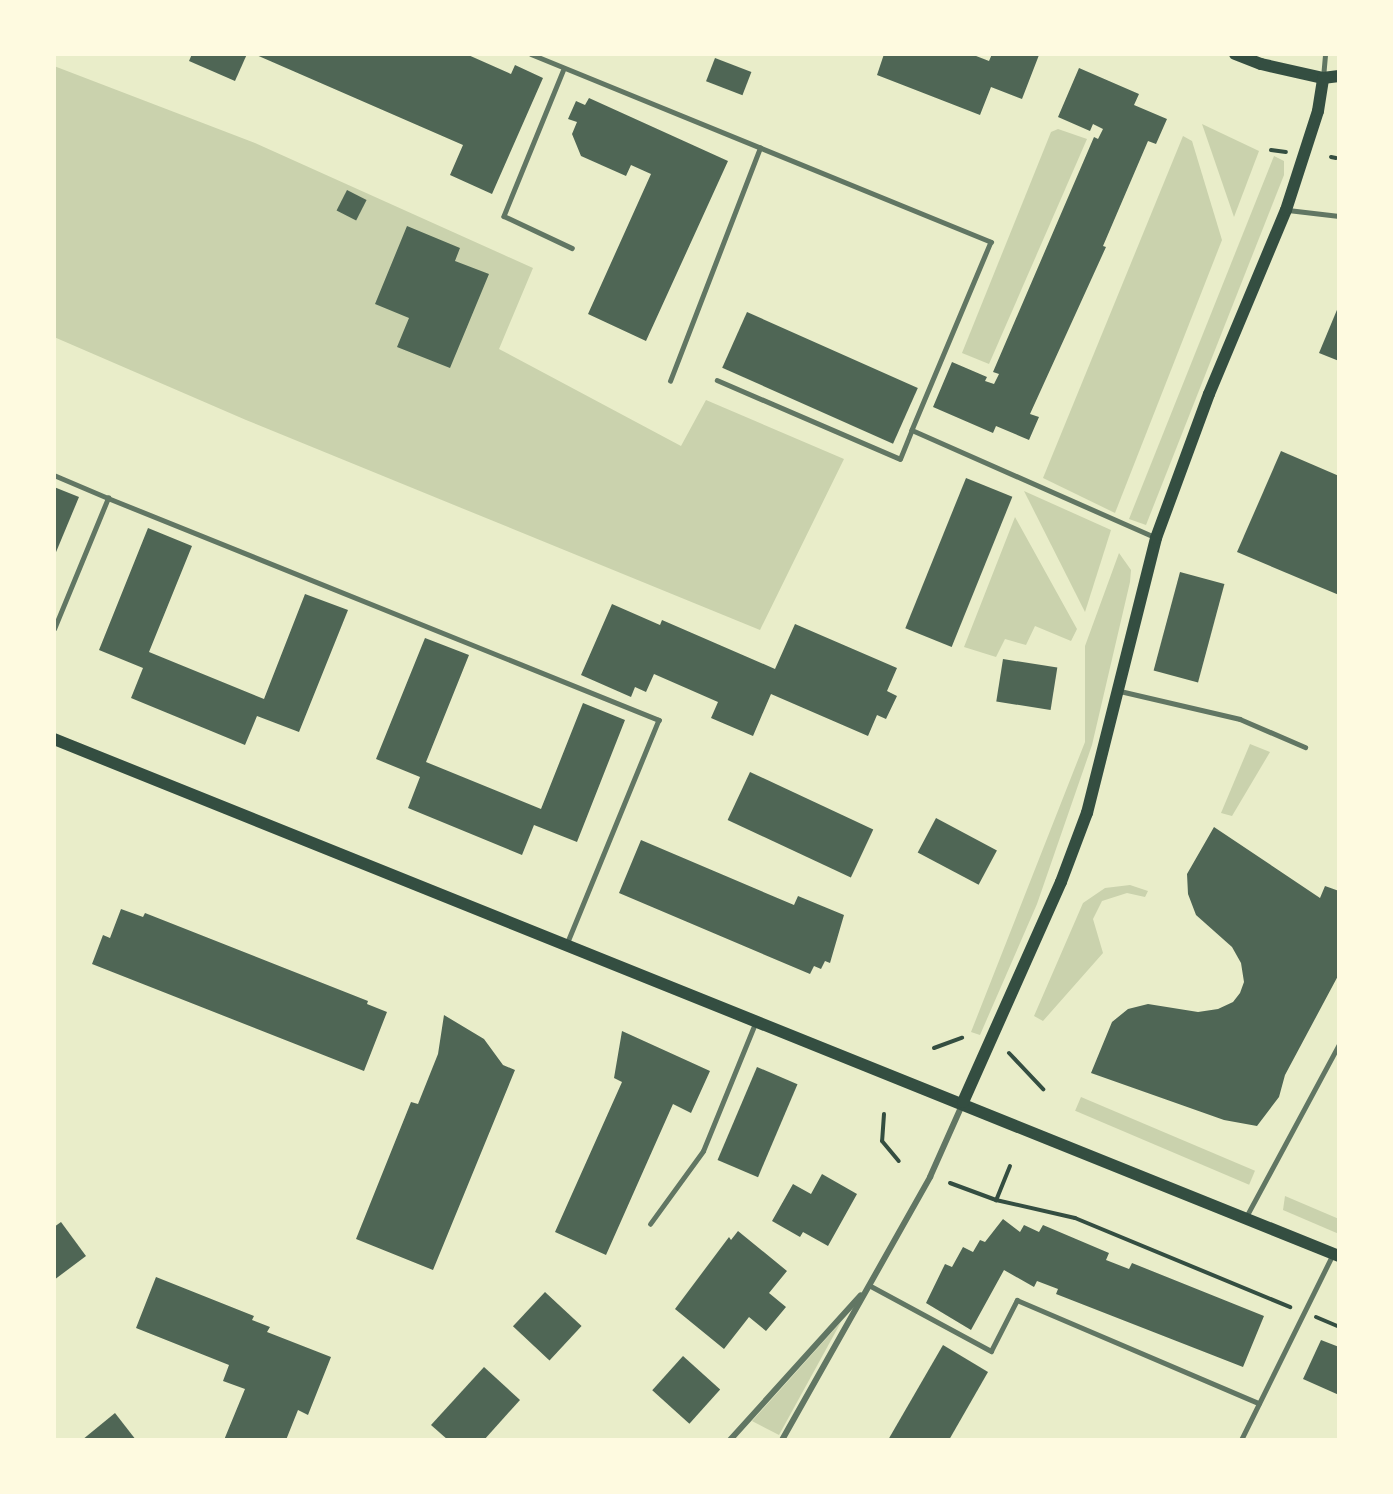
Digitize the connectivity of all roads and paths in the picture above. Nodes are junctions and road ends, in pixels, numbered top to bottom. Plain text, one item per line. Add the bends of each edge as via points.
1 (531, 54) edge
2 (1235, 54) edge
3 (1325, 54) edge
4 (564, 69) junction
5 (1339, 76) edge
6 (1323, 78) junction
7 (760, 148) junction
8 (1271, 150) dead end
9 (1289, 153) dead end
10 (1330, 157) dead end
11 (1336, 158) dead end
12 (1286, 210) junction
13 (1339, 216) edge
14 (572, 248) dead end
15 (717, 380) dead end
16 (670, 381) dead end
17 (912, 430) junction
18 (54, 475) edge
19 (108, 498) junction
20 (1156, 538) junction
21 (54, 629) edge
22 (1117, 691) junction
23 (54, 738) edge
24 (1305, 747) dead end
25 (566, 945) junction
26 (756, 1021) junction
27 (962, 1038) dead end
28 (1339, 1044) edge
29 (934, 1048) dead end
30 (1009, 1053) dead end
31 (1043, 1089) dead end
32 (963, 1102) junction
33 (884, 1114) dead end
34 (899, 1161) dead end
35 (1010, 1166) dead end
36 (950, 1183) dead end
37 (996, 1200) junction
38 (1246, 1217) junction
39 (650, 1224) dead end
40 (1336, 1255) edge
41 (869, 1286) junction
42 (1304, 1312) junction
43 (1339, 1327) edge
44 (1259, 1403) junction
45 (730, 1440) edge
46 (782, 1440) edge
47 (1241, 1440) edge

1 - 4 lane
2 - 6 main road
3 - 6 lane
4 - 7 lane
4 - 14 lane via 504,216
5 - 6 main road
6 - 12 main road via 1318,111
7 - 16 lane
7 - 17 lane via 991,242
8 - 9 path
10 - 11 path
12 - 13 lane
12 - 20 main road via 1209,394
15 - 17 lane via 900,459
17 - 20 lane
18 - 19 lane
19 - 21 lane
19 - 25 lane via 659,720
20 - 22 main road
22 - 24 lane via 1240,719
22 - 32 main road via 1096,782 1061,882
23 - 25 main road
25 - 26 main road
26 - 32 main road
26 - 39 lane via 704,1151
27 - 29 path
28 - 38 lane
30 - 31 path
32 - 38 main road
32 - 41 street via 930,1177
33 - 34 path via 882,1141
35 - 37 path
36 - 37 path
37 - 42 path via 1075,1218
38 - 40 main road
40 - 42 lane
41 - 44 lane via 992,1351 1017,1300
41 - 45 street
41 - 46 street
42 - 43 path
42 - 44 lane
44 - 47 lane

